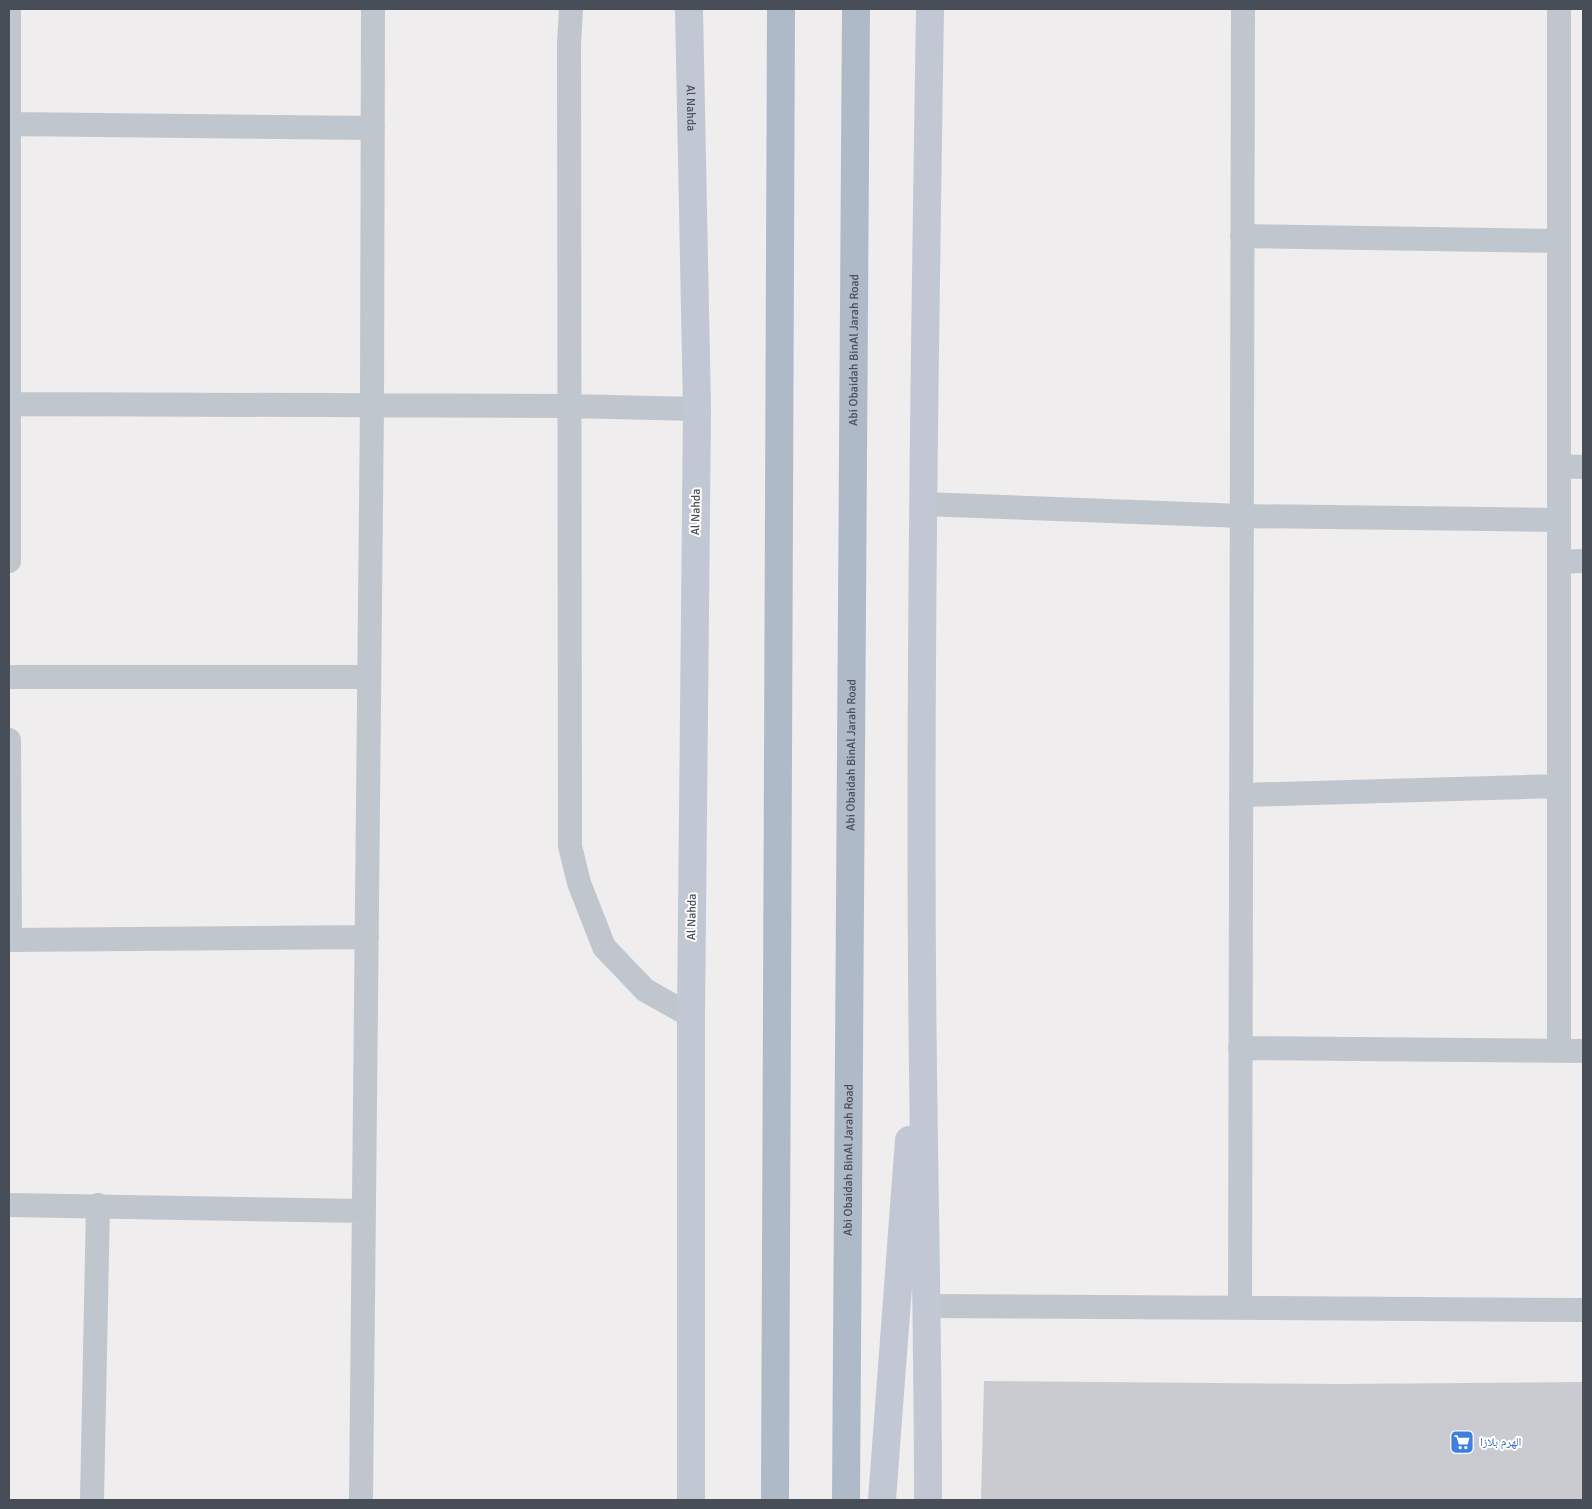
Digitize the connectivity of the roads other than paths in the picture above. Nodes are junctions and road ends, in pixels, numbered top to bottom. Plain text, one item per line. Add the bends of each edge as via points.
1 (9, 9) edge
2 (373, 9) edge
3 (572, 9) edge
4 (689, 9) edge
5 (781, 9) edge
6 (856, 9) edge
7 (930, 9) edge
8 (1242, 9) edge
9 (1559, 9) edge
10 (9, 124) edge
11 (372, 128) junction
12 (1242, 236) junction
13 (1558, 241) junction
14 (9, 404) edge
15 (372, 405) junction
16 (570, 406) junction
17 (697, 409) junction
18 (1559, 466) junction
19 (1583, 467) edge
20 (923, 504) junction
21 (1242, 516) junction
22 (1559, 520) junction
23 (9, 561) edge
24 (1583, 561) edge
25 (1558, 562) junction
26 (369, 677) junction
27 (9, 678) edge
28 (9, 740) edge
29 (1559, 786) junction
30 (1241, 795) junction
31 (367, 937) junction
32 (9, 940) edge
33 (922, 970) junction
34 (691, 1016) junction
35 (1240, 1048) junction
36 (1559, 1051) junction
37 (1583, 1051) edge
38 (9, 1205) edge
39 (98, 1205) junction
40 (364, 1211) junction
41 (928, 1306) junction
42 (1240, 1308) junction
43 (1583, 1310) edge
44 (92, 1500) edge
45 (361, 1500) edge
46 (692, 1500) edge
47 (775, 1500) edge
48 (846, 1500) edge
49 (882, 1500) edge
50 (928, 1500) edge

1 - 10 street
2 - 11 street
3 - 16 street via 569,44
4 - 17 main road, Al Nahda
5 - 47 main road
6 - 48 main road, Abi Obaidah BinAl Jarah Road
7 - 20 main road
8 - 12 street
9 - 13 street
10 - 11 street
10 - 14 street
11 - 15 street
12 - 13 street
12 - 21 street
13 - 18 street
14 - 15 street
14 - 23 street
15 - 16 street
15 - 26 street
16 - 17 street
16 - 34 street via 570,846 578,883 604,948 645,990
17 - 34 main road, Al Nahda
18 - 19 street
18 - 22 street
20 - 21 street
20 - 33 main road
21 - 22 street
21 - 30 street
22 - 25 street
24 - 25 street
25 - 29 street
26 - 27 street
26 - 31 street
28 - 32 street
29 - 30 street
29 - 36 street
30 - 35 street
31 - 32 street
31 - 40 street
33 - 41 main road
33 - 49 main road
34 - 46 main road, Al Nahda
35 - 36 street
35 - 42 street
36 - 37 street
38 - 39 street
39 - 40 street
39 - 44 street
40 - 45 street
41 - 42 street
41 - 50 main road
42 - 43 street

